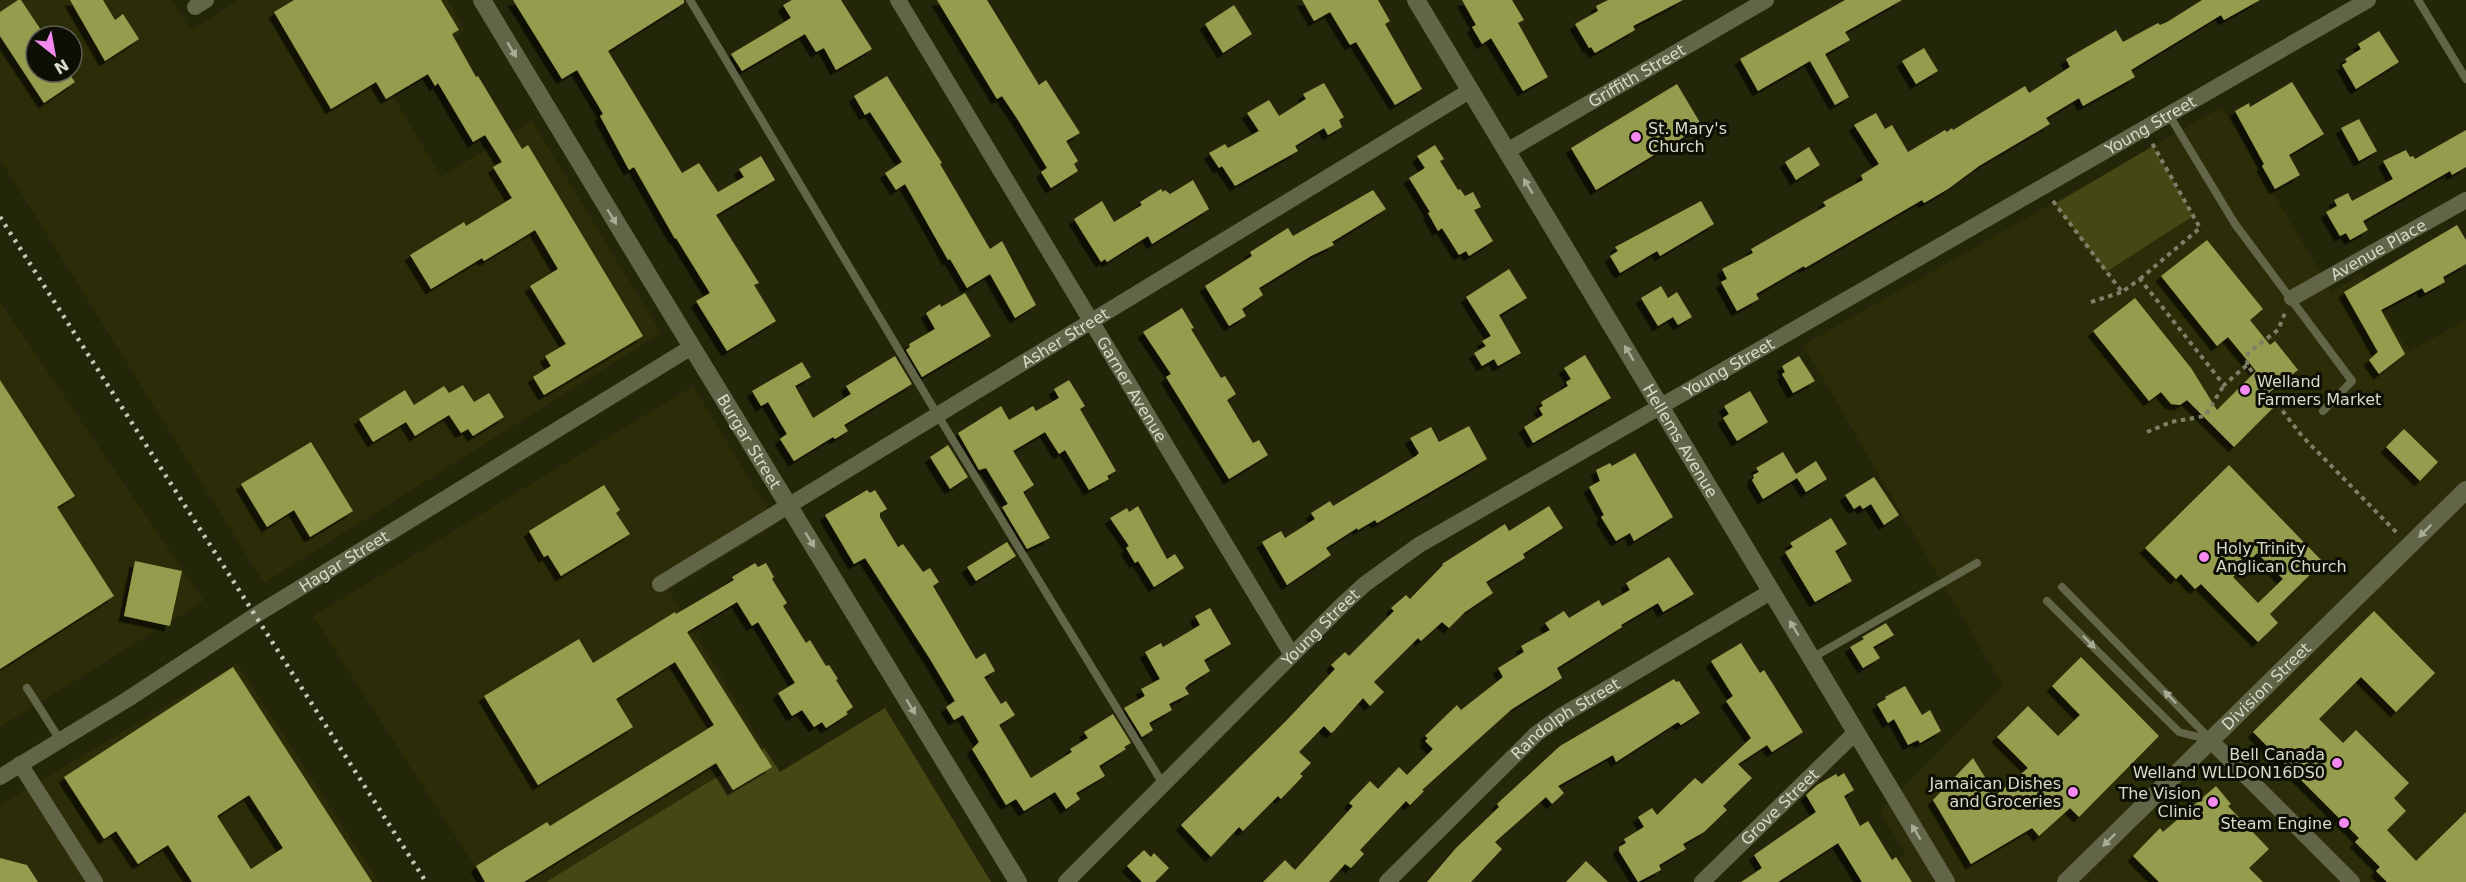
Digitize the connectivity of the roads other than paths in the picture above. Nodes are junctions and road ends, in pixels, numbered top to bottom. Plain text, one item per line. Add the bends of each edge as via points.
1 (482, 0) edge
2 (690, 0) edge
3 (898, 0) edge
4 (1416, 0) edge
5 (1766, 0) edge
6 (2368, 0) edge
7 (2418, 0) edge
8 (2466, 79) edge
9 (1471, 90) junction
10 (2169, 115) junction
11 (1507, 151) junction
12 (2466, 200) edge
13 (2292, 298) junction
14 (1090, 320) junction
15 (690, 348) junction
16 (1661, 405) junction
17 (2323, 411) dead end
18 (937, 414) junction
19 (2466, 490) edge
20 (788, 504) junction
21 (1977, 563) dead end
22 (660, 584) dead end
23 (2062, 587) dead end
24 (1772, 591) junction
25 (2047, 601) dead end
26 (1292, 654) junction
27 (1812, 658) junction
28 (27, 688) dead end
29 (1856, 732) junction
30 (60, 740) junction
31 (2210, 740) junction
32 (20, 764) junction
33 (0, 777) edge
34 (1163, 784) junction
35 (95, 882) edge
36 (1018, 882) edge
37 (1066, 882) edge
38 (1387, 882) edge
39 (1702, 882) edge
40 (1946, 882) edge
41 (2066, 882) edge
42 (2352, 882) edge

1 -> 15 street, Burgar Street
2 - 18 lane
3 - 14 street, Garner Avenue
4 - 9 street, Hellems Avenue
5 - 11 street, Griffith Street
6 - 10 street, Young Street
7 - 8 lane
9 - 11 street, Hellems Avenue
9 - 14 street, Asher Street
10 - 13 lane via 2235,224
10 - 16 street, Young Street
16 -> 11 street, Hellems Avenue
12 - 13 street, Avenue Place
13 - 17 lane via 2352,381
14 - 18 street, Asher Street
14 - 26 street, Garner Avenue
15 - 20 street, Burgar Street
15 - 30 street, Hagar Street
16 - 24 street, Hellems Avenue
16 - 26 street, Young Street via 1419,545 1365,584
18 - 20 street, Asher Street
18 - 34 lane
19 -> 31 street, Division Street
20 - 22 street, Asher Street
20 -> 36 street, Burgar Street
21 - 27 lane
31 -> 23 lane
27 -> 24 street, Hellems Avenue
24 - 38 street, Randolph Street via 1536,734
25 -> 31 lane via 2179,732
26 - 34 street, Young Street
27 - 29 street, Hellems Avenue
28 - 30 lane
29 - 39 street, Grove Street
40 -> 29 street, Hellems Avenue
30 - 32 street, Hagar Street
31 -> 41 street, Division Street
31 - 42 street
32 - 33 street, Hagar Street
32 - 35 street
34 - 37 street, Young Street

